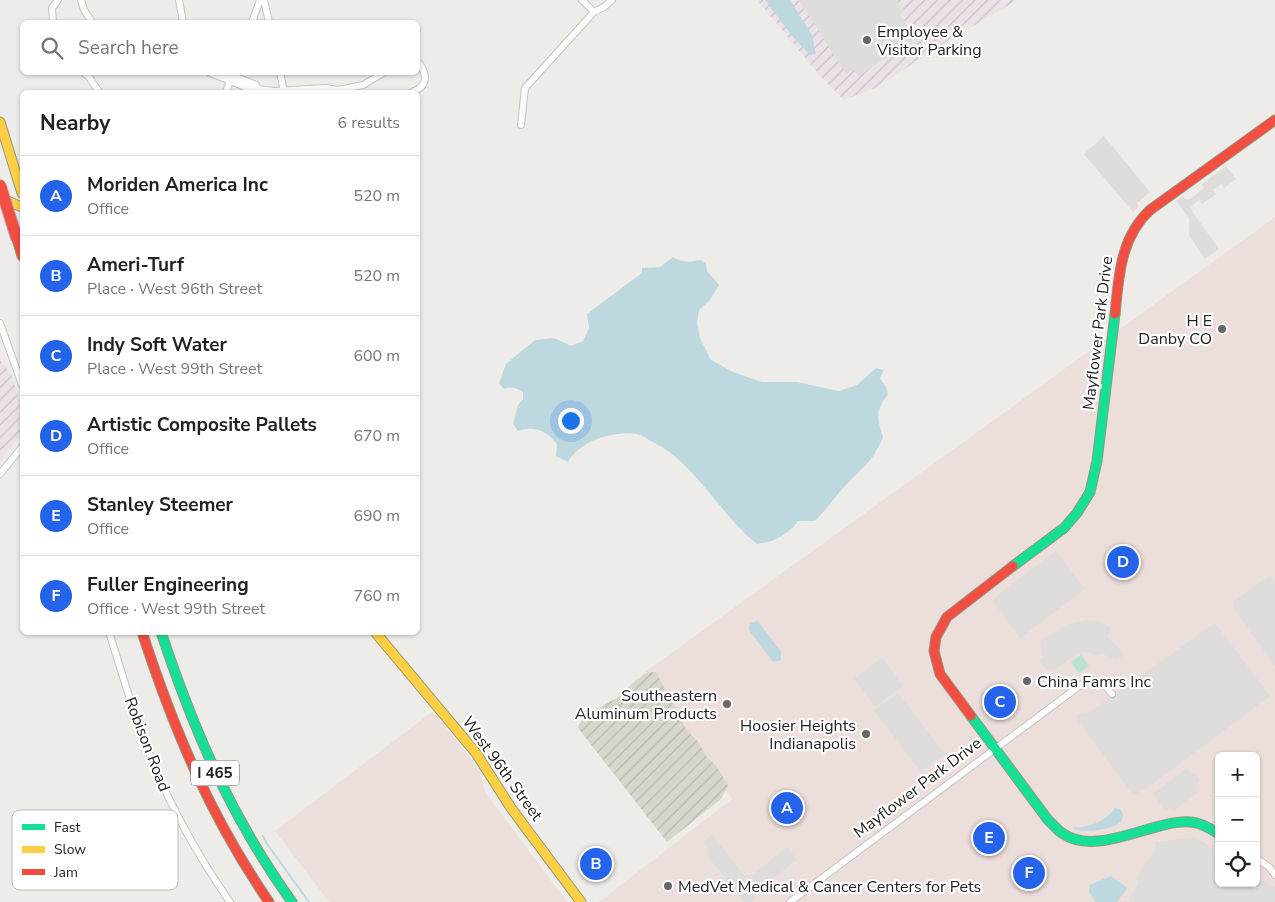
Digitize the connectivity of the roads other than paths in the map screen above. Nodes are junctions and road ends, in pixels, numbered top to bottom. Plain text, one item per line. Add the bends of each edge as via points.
1 (58, 0) edge
2 (81, 0) edge
3 (180, 0) edge
4 (262, 0) edge
5 (582, 0) edge
6 (612, 0) edge
7 (594, 12) junction
8 (53, 20) edge
9 (91, 20) edge
10 (183, 20) edge
11 (253, 20) edge
12 (268, 20) edge
13 (420, 65) edge
14 (87, 75) edge
15 (281, 75) edge
16 (380, 75) edge
17 (232, 76) edge
18 (98, 90) edge
19 (227, 90) edge
20 (253, 90) edge
21 (253, 90) edge
22 (275, 90) edge
23 (284, 90) edge
24 (298, 90) edge
25 (335, 90) edge
26 (343, 90) edge
27 (417, 90) edge
28 (1275, 120) edge
29 (0, 122) edge
30 (521, 125) dead end
31 (0, 185) edge
32 (20, 186) edge
33 (0, 199) edge
34 (20, 206) edge
35 (20, 249) edge
36 (0, 323) edge
37 (20, 379) edge
38 (20, 449) edge
39 (0, 474) edge
40 (110, 635) edge
41 (143, 635) edge
42 (162, 635) edge
43 (378, 635) edge
44 (1112, 694) dead end
45 (995, 749) junction
46 (176, 810) edge
47 (178, 813) edge
48 (1215, 832) edge
49 (1260, 860) edge
50 (1272, 868) edge
51 (1275, 875) edge
52 (230, 902) edge
53 (269, 902) edge
54 (292, 902) edge
55 (581, 902) edge
56 (790, 902) edge

1 - 8 street via 52,8
2 - 9 street
3 - 10 street
4 - 11 street
4 - 12 street
5 - 7 street
6 - 7 street
7 - 30 street via 524,88
13 - 27 street via 424,82
14 - 18 street
15 - 23 street
16 - 26 street via 363,85
17 - 19 street
17 - 20 street
21 - 22 street
24 - 25 street
28 - 45 main road, Mayflower Park Drive via 1138,222 1121,261 1097,461 1090,492 1064,528 950,614 935,635 934,662 940,674
29 - 32 main road
31 - 35 main road, bridge
33 - 34 main road
36 - 37 street
38 - 39 street
40 - 46 street, Robison Road via 139,725
41 - 53 main road, I 465 via 165,702 194,773 222,828
42 - 54 main road, I 465 via 188,713 215,774 255,848
43 - 55 main road, West 96th Street via 476,753 511,808
44 - 45 street, Mayflower Park Drive via 1101,682 1094,679 1086,681
45 - 48 main road, Mayflower Park Drive via 1051,824 1074,840 1100,841 1181,822 1202,824
45 - 56 street, Mayflower Park Drive
47 - 52 street, Robison Road via 199,854
49 - 50 street
50 - 51 street

